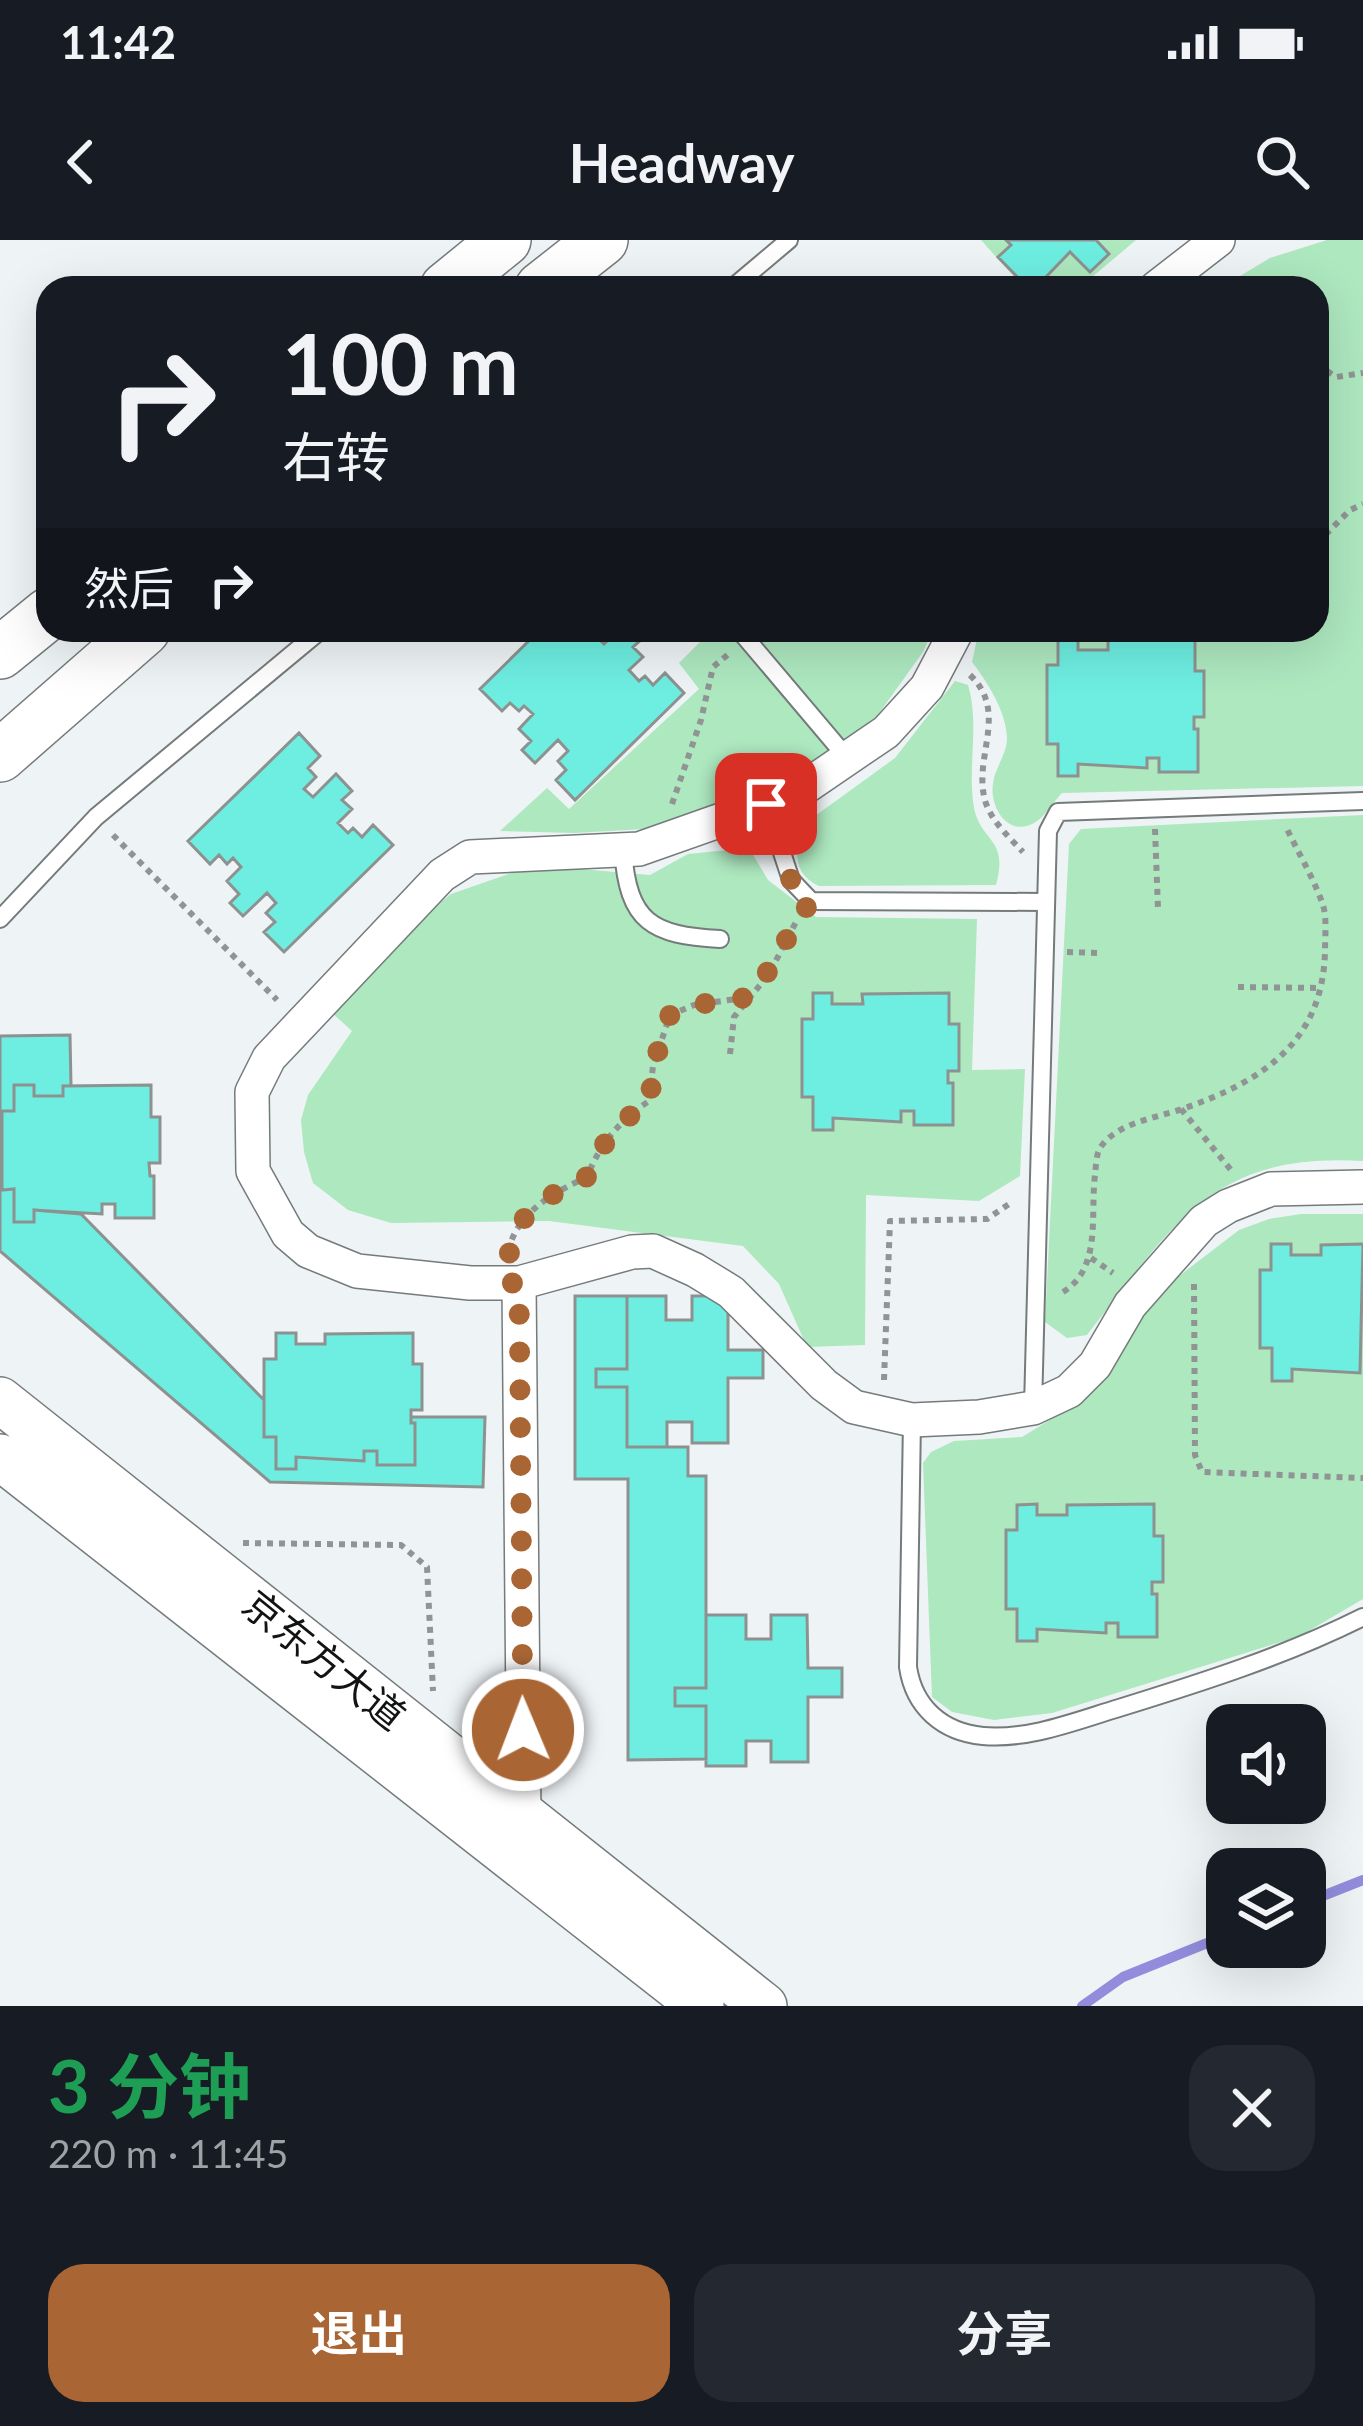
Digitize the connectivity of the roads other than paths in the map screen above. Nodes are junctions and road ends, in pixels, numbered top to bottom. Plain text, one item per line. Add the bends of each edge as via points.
1 (505, 240) edge
2 (602, 240) edge
3 (789, 240) edge
4 (1218, 240) edge
5 (461, 276) edge
6 (556, 276) edge
7 (746, 276) edge
8 (1172, 276) edge
9 (36, 624) edge
10 (130, 642) edge
11 (307, 642) edge
12 (750, 642) edge
13 (950, 642) edge
14 (0, 653) edge
15 (0, 756) edge
16 (848, 759) junction
17 (1363, 802) edge
18 (766, 804) junction
19 (623, 850) junction
20 (1046, 902) junction
21 (0, 919) edge
22 (719, 939) dead end
23 (1363, 1187) edge
24 (512, 1283) junction
25 (0, 1400) edge
26 (1033, 1408) junction
27 (897, 1417) junction
28 (0, 1457) edge
29 (1363, 1617) edge
30 (524, 1820) junction
31 (701, 2006) edge
32 (764, 2006) edge

1 - 5 main road
2 - 6 main road
3 - 7 lane
4 - 8 street
9 - 14 main road
10 - 15 main road
11 - 21 lane via 96,818
12 - 16 lane
13 - 16 street via 927,687
16 - 18 street
17 - 20 lane via 1058,812 1048,831
18 - 19 street
18 - 20 lane via 791,880 811,901
19 - 22 lane via 633,899 655,929
19 - 24 street via 470,857 442,874 269,1058 252,1092 254,1171 288,1234 308,1251 357,1271
20 - 26 lane
23 - 26 street via 1271,1189 1228,1206 1130,1305 1095,1366 1069,1391
24 - 27 street via 653,1251 731,1292 854,1407
24 - 30 street
25 - 30 main road, 京东方大道
26 - 27 street
27 - 29 lane via 912,1693 955,1729 983,1736 1044,1730 1282,1654
28 - 31 main road, 京东方大道
30 - 32 main road, 京东方大道

